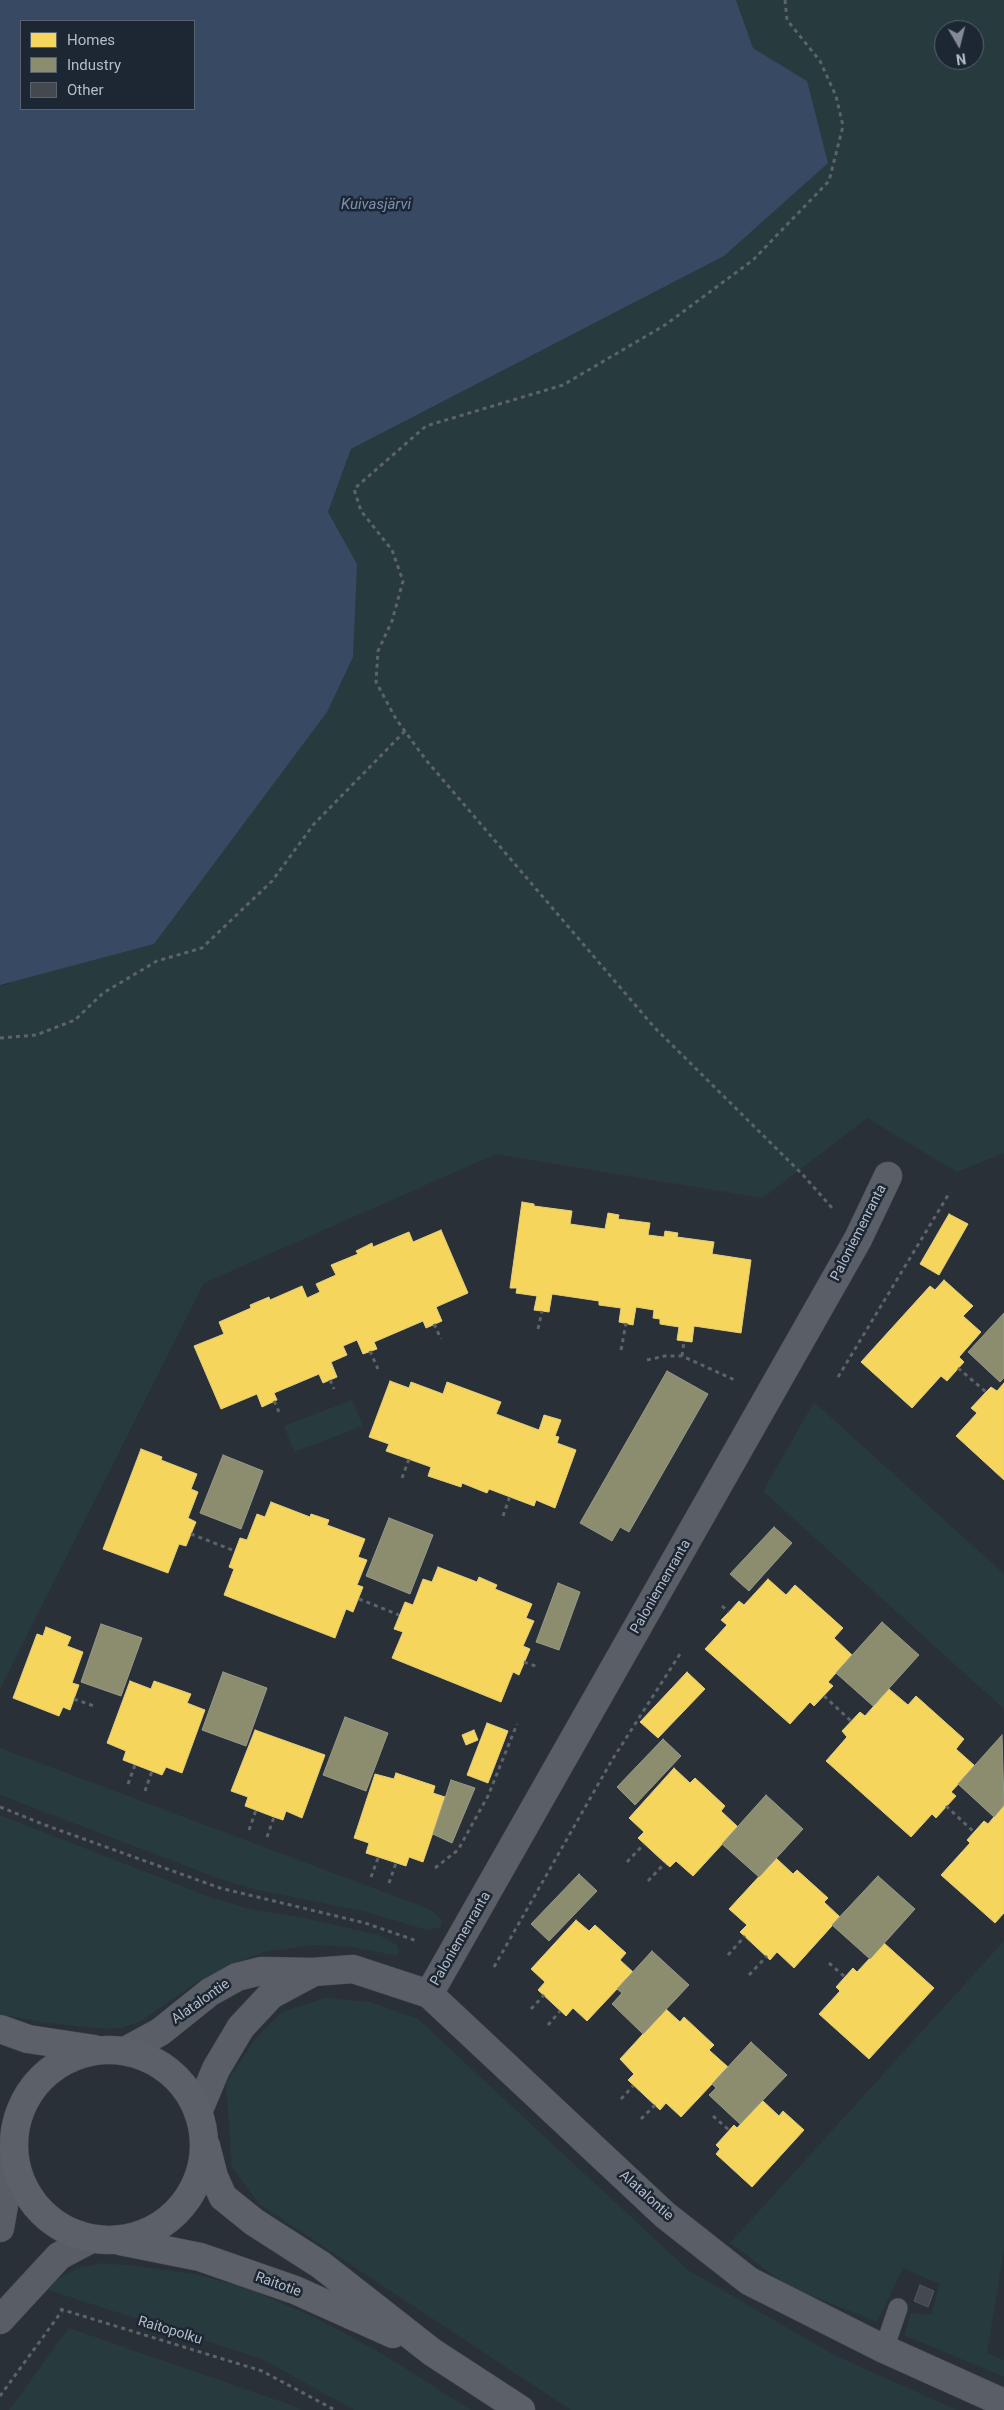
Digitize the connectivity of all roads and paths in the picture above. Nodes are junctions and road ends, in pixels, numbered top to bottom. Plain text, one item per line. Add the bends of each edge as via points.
1 (785, 0) edge
2 (405, 731) junction
3 (0, 1038) edge
4 (888, 1176) dead end
5 (950, 1192) dead end
6 (858, 1239) junction
7 (542, 1311) dead end
8 (434, 1324) dead end
9 (626, 1324) dead end
10 (538, 1329) dead end
11 (440, 1339) dead end
12 (684, 1341) dead end
13 (621, 1350) dead end
14 (370, 1351) dead end
15 (682, 1356) junction
16 (647, 1360) dead end
17 (958, 1368) dead end
18 (378, 1369) dead end
19 (838, 1377) dead end
20 (330, 1380) dead end
21 (334, 1389) dead end
22 (986, 1392) dead end
23 (768, 1398) junction
24 (274, 1401) dead end
25 (280, 1414) dead end
26 (408, 1459) dead end
27 (402, 1478) dead end
28 (510, 1496) dead end
29 (503, 1516) dead end
30 (191, 1534) dead end
31 (234, 1551) dead end
32 (358, 1599) dead end
33 (722, 1606) dead end
34 (729, 1612) dead end
35 (399, 1615) dead end
36 (680, 1654) dead end
37 (524, 1662) dead end
38 (538, 1667) dead end
39 (824, 1696) dead end
40 (74, 1699) dead end
41 (94, 1706) dead end
42 (851, 1721) dead end
43 (517, 1724) dead end
44 (135, 1765) dead end
45 (152, 1771) dead end
46 (128, 1784) dead end
47 (145, 1790) dead end
48 (0, 1806) edge
49 (946, 1806) dead end
50 (256, 1810) dead end
51 (274, 1817) dead end
52 (248, 1830) dead end
53 (974, 1832) dead end
54 (267, 1837) dead end
55 (644, 1844) dead end
56 (378, 1858) dead end
57 (627, 1862) dead end
58 (396, 1863) dead end
59 (665, 1863) dead end
60 (435, 1868) dead end
61 (372, 1877) dead end
62 (648, 1881) dead end
63 (389, 1883) dead end
64 (745, 1936) dead end
65 (453, 1954) junction
66 (728, 1955) dead end
67 (767, 1956) dead end
68 (829, 1962) dead end
69 (494, 1967) dead end
70 (313, 1972) junction
71 (749, 1974) dead end
72 (845, 1977) dead end
73 (429, 1994) junction
74 (544, 1995) dead end
75 (531, 2009) dead end
76 (560, 2011) dead end
77 (548, 2025) dead end
78 (0, 2029) edge
79 (113, 2050) junction
80 (633, 2086) dead end
81 (621, 2098) dead end
82 (0, 2100) edge
83 (654, 2105) dead end
84 (713, 2116) dead end
85 (641, 2119) dead end
86 (201, 2124) junction
87 (729, 2130) dead end
88 (14, 2141) junction
89 (0, 2228) edge
90 (104, 2240) junction
91 (28, 2288) junction
92 (898, 2308) dead end
93 (62, 2311) junction
94 (0, 2320) edge
95 (884, 2350) junction
96 (432, 2352) junction
97 (0, 2396) edge
98 (1004, 2403) edge
99 (335, 2410) edge
100 (521, 2410) edge

1 - 2 path via 787,20 820,61 836,96 843,126 829,181 753,260 665,325 563,385 426,426 354,489 360,511 392,550 403,581 392,621 378,651 376,682
2 - 3 path via 314,824 272,881 202,948 156,960 103,993 75,1020 36,1035
2 - 6 path via 426,760 654,1027 804,1175
4 - 6 street, Paloniemenranta
5 - 19 path
6 - 23 street, Paloniemenranta
7 - 10 path
8 - 11 path
9 - 13 path
12 - 15 path
14 - 18 path
15 - 16 path
15 - 23 path
17 - 22 path
20 - 21 path
23 - 65 street, Paloniemenranta
24 - 25 path
26 - 27 path
28 - 29 path
30 - 31 path
32 - 35 path
33 - 34 path
36 - 69 path via 612,1760
37 - 38 path
39 - 42 path
40 - 41 path
43 - 60 path via 488,1796 458,1850
44 - 46 path
45 - 47 path
48 - 65 path via 220,1888 365,1922
49 - 53 path
50 - 52 path
51 - 54 path
55 - 57 path
56 - 61 path
58 - 63 path
59 - 62 path
64 - 66 path
65 - 73 street, Paloniemenranta
67 - 71 path
68 - 72 path
70 - 73 street, Alatalontie via 353,1969
70 - 79 street, Alatalontie via 261,1972 237,1977 210,1992 160,2032
70 - 86 street, Alatalontie via 271,1996 241,2027 216,2069
73 - 95 street, Alatalontie via 665,2214 742,2275
74 - 75 path
76 - 77 path
78 - 79 main road via 28,2039
79 - 86 main road, Raitotie via 149,2058 170,2072 187,2090
79 - 88 main road via 76,2055 54,2067 22,2105
80 - 81 path
82 - 88 main road via 7,2109
83 - 85 path
84 - 87 path
86 - 90 main road via 203,2162 195,2186 182,2207 141,2235
86 - 96 main road, Raitotie via 214,2177 223,2197 254,2222 321,2265
88 - 89 street
88 - 90 main road, Raitotie via 18,2177 46,2217 67,2231
90 - 91 street via 59,2256
90 - 96 main road, Raitotie via 200,2257 295,2290
91 - 93 path, Raitopolku
91 - 94 street
92 - 95 lane
93 - 97 path
93 - 99 path, Raitopolku via 262,2371
95 - 98 street, Alatalontie
96 - 100 main road, Raitotie

